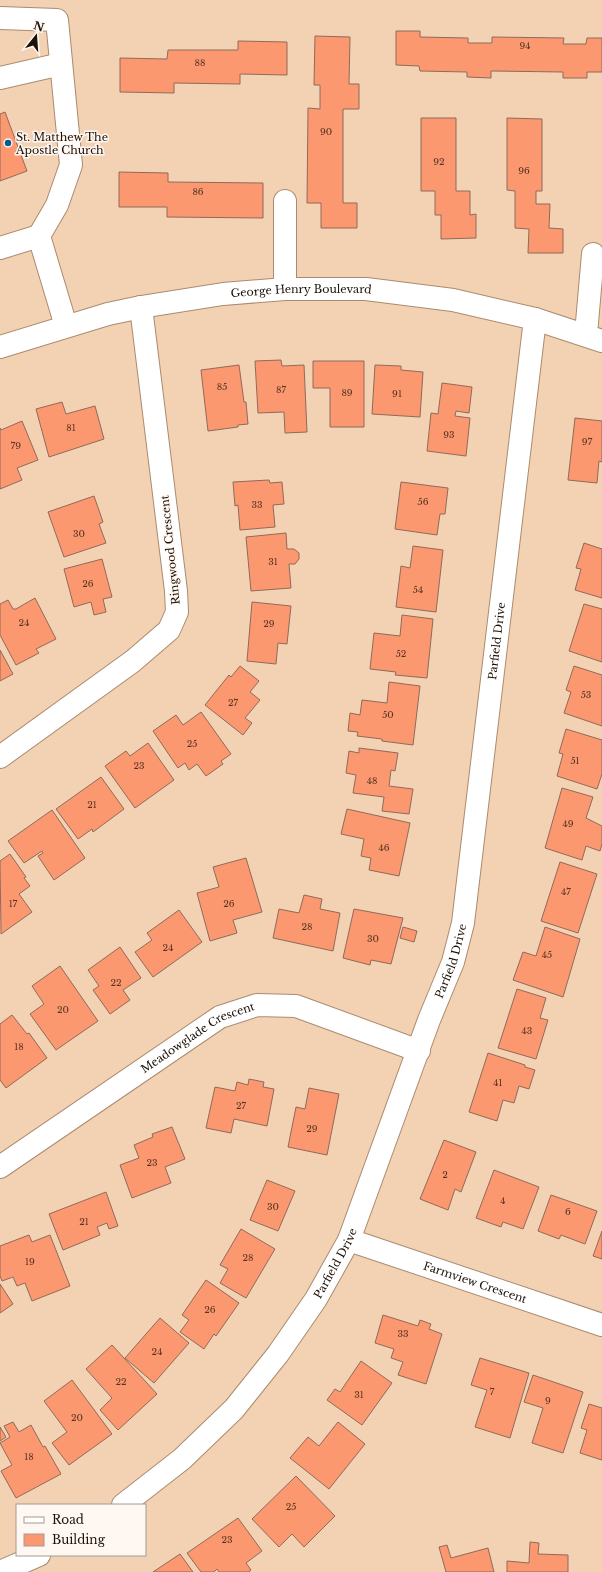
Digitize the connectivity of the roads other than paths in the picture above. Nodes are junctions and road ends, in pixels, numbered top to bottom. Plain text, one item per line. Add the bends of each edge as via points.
1 (0, 18) edge
2 (61, 64) junction
3 (0, 78) edge
4 (285, 201) dead end
5 (39, 236) junction
6 (0, 248) edge
7 (594, 254) dead end
8 (285, 289) junction
9 (141, 306) junction
10 (535, 319) junction
11 (66, 326) junction
12 (594, 337) edge
13 (0, 346) edge
14 (0, 757) edge
15 (419, 1051) junction
16 (0, 1167) edge
17 (349, 1240) junction
18 (602, 1325) edge
19 (124, 1504) edge
20 (36, 1556) edge
21 (0, 1572) edge

1 - 2 street via 57,20
2 - 3 street
2 - 5 street via 71,165 57,205
4 - 8 street
5 - 6 street
5 - 11 street
7 - 12 street
8 - 9 street, George Henry Boulevard via 223,294
8 - 10 street, George Henry Boulevard via 366,289 453,300
9 - 11 street, George Henry Boulevard
9 - 14 street, Ringwood Crescent via 177,612 169,630 133,661
10 - 12 street, George Henry Boulevard
10 - 15 street, Parfield Drive via 464,923 453,962
11 - 13 street, George Henry Boulevard
15 - 16 street, Meadowglade Crescent via 296,1006 257,1005 220,1017
15 - 17 street, Parfield Drive
17 - 18 street, Farmview Crescent
17 - 19 street, Parfield Drive via 316,1299 278,1354 234,1409 182,1459
20 - 21 street

